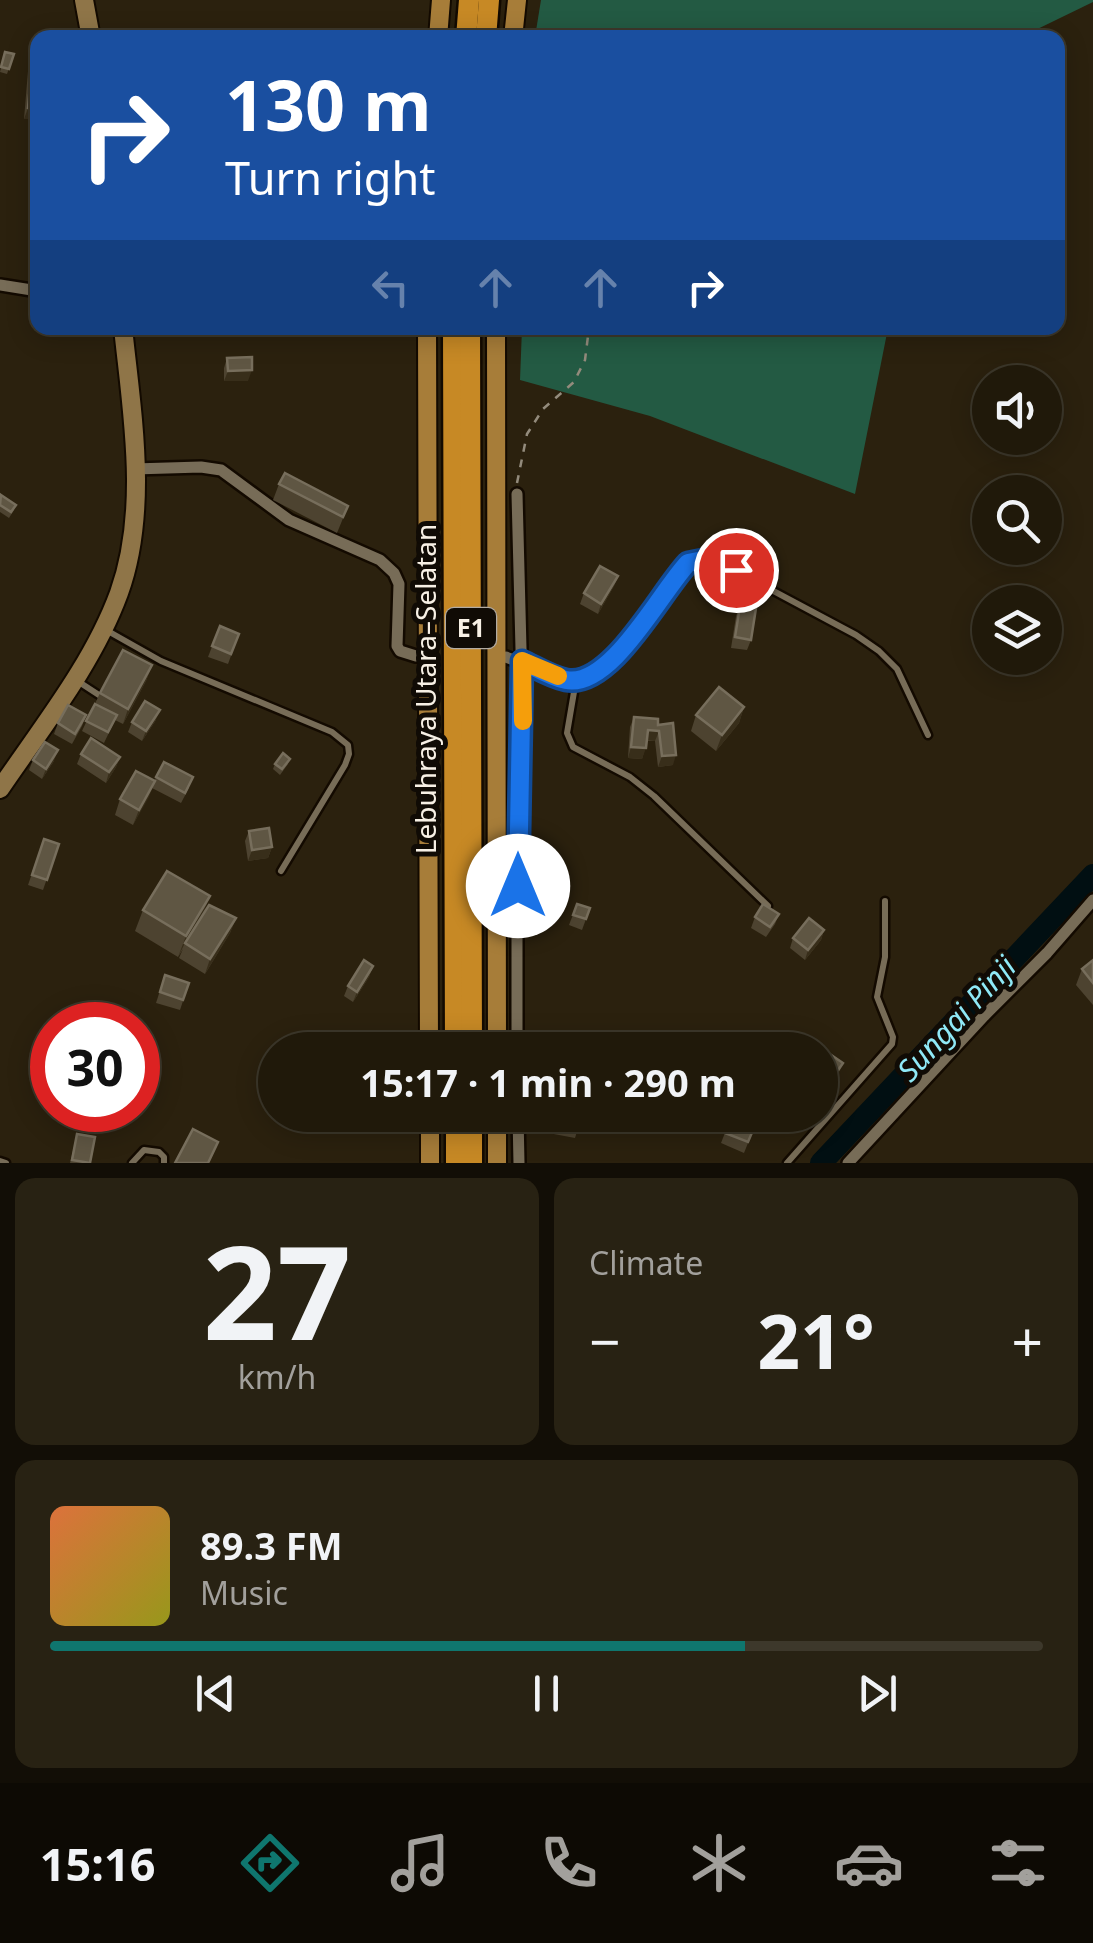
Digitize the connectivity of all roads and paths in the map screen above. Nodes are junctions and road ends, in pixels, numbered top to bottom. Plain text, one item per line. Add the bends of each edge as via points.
1 (441, 0) edge
2 (469, 0) edge
3 (489, 0) edge
4 (517, 0) edge
5 (439, 30) edge
6 (467, 30) edge
7 (487, 30) edge
8 (514, 30) edge
9 (0, 285) edge
10 (30, 289) edge
11 (124, 335) edge
12 (427, 335) edge
13 (452, 335) edge
14 (470, 335) edge
15 (496, 335) edge
16 (588, 335) edge
17 (134, 469) junction
18 (517, 494) joint
19 (103, 628) junction
20 (416, 656) dead end
21 (506, 656) dead end
22 (522, 661) junction
23 (74, 678) junction
24 (567, 680) junction
25 (104, 698) edge
26 (928, 735) dead end
27 (0, 789) edge
28 (281, 871) dead end
29 (1093, 900) edge
30 (885, 901) dead end
31 (768, 906) edge
32 (429, 1032) edge
33 (455, 1032) edge
34 (472, 1032) edge
35 (497, 1032) edge
36 (517, 1032) edge
37 (430, 1132) edge
38 (456, 1132) edge
39 (472, 1132) edge
40 (497, 1132) edge
41 (518, 1132) edge
42 (132, 1163) edge
43 (164, 1163) edge
44 (430, 1163) edge
45 (456, 1163) edge
46 (472, 1163) edge
47 (497, 1163) edge
48 (519, 1163) edge
49 (787, 1163) edge
50 (848, 1163) edge

1 - 5 main road
2 - 6 highway
3 - 7 highway
4 - 8 main road
9 - 10 street
11 - 17 main road
12 - 32 main road
13 - 33 highway, Lebuhraya Utara–Selatan / E1
14 - 34 highway, Lebuhraya Utara–Selatan / E1
15 - 35 main road
16 - 18 path via 574,382 543,409 528,434
17 - 19 main road via 129,555
17 - 20 street via 222,470 289,520 380,560 399,584 398,646
18 - 22 street
19 - 23 main road
19 - 28 lane via 348,745 346,764
21 - 22 street
22 - 24 street
22 - 36 street
23 - 25 lane
23 - 27 main road
24 - 26 lane via 592,674 641,628 688,563 708,559 879,651 897,669
24 - 31 lane via 574,692 567,733 573,747 654,796
29 - 50 street
30 - 49 lane via 877,997 892,1044
37 - 44 main road
38 - 45 highway
39 - 46 highway
40 - 47 main road
41 - 48 street
42 - 43 lane via 144,1150 158,1152

